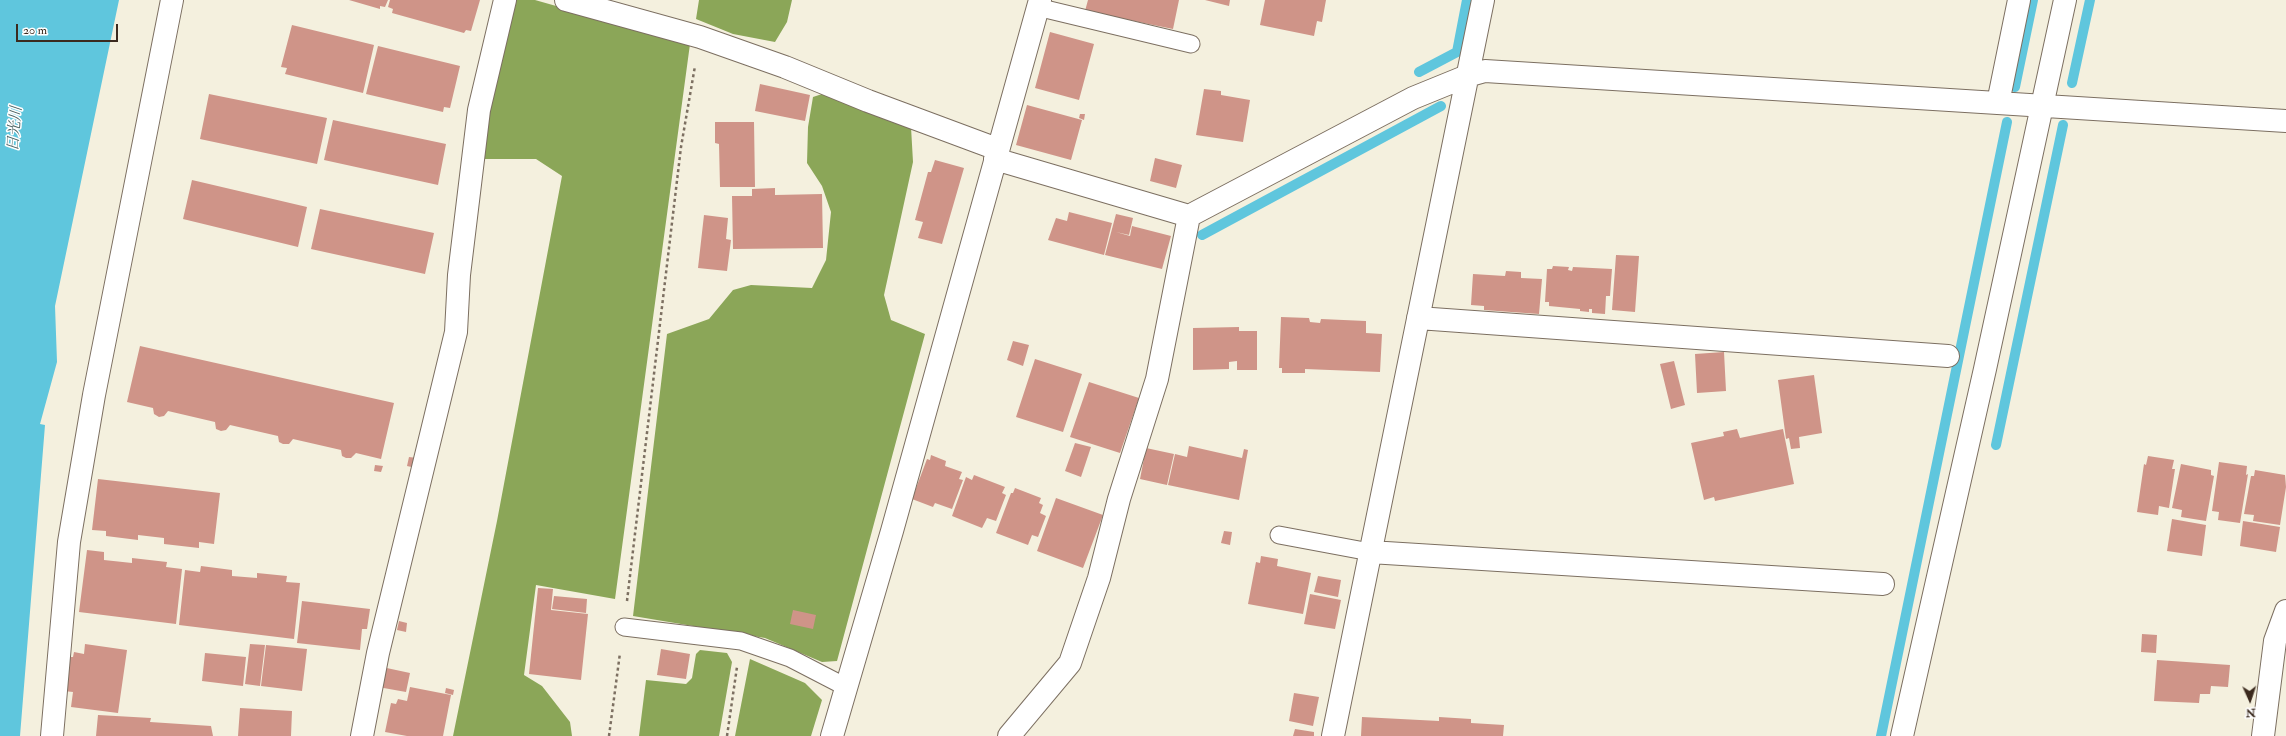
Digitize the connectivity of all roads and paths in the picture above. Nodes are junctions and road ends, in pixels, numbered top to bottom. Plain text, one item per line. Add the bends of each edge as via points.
1 (172, 0) edge
2 (506, 0) edge
3 (566, 0) edge
4 (1483, 0) edge
5 (2019, 0) edge
6 (2065, 0) edge
7 (1038, 4) edge
8 (700, 37) junction
9 (1191, 44) dead end
10 (1467, 76) junction
11 (1998, 103) junction
12 (2043, 106) junction
13 (2286, 121) edge
14 (996, 154) junction
15 (1189, 216) junction
16 (1418, 318) junction
17 (1948, 356) dead end
18 (1279, 535) dead end
19 (1370, 552) junction
20 (1883, 584) dead end
21 (2286, 611) edge
22 (624, 627) junction
23 (741, 641) junction
24 (846, 687) junction
25 (52, 736) edge
26 (362, 736) edge
27 (609, 736) edge
28 (727, 736) edge
29 (832, 736) edge
30 (1009, 736) edge
31 (1333, 736) edge
32 (1902, 736) edge
33 (2263, 736) edge

1 - 25 street via 94,395 69,542
2 - 26 street via 479,110 459,275 456,332 378,653
3 - 8 street
4 - 10 street
5 - 11 street
6 - 12 street
7 - 9 lane
7 - 14 street
8 - 14 street via 785,67
8 - 22 path via 681,148
10 - 11 street via 1485,71
10 - 15 street via 1412,98
10 - 16 street
11 - 12 street
12 - 13 street
12 - 32 street
14 - 15 street
14 - 24 street via 892,531
15 - 30 street via 1157,380 1119,499 1087,614 1070,663
16 - 17 street
16 - 19 street
18 - 19 lane
19 - 20 street
19 - 31 street
21 - 33 street via 2275,641
22 - 23 lane
22 - 27 path
23 - 24 lane via 790,658
23 - 28 path
24 - 29 street

